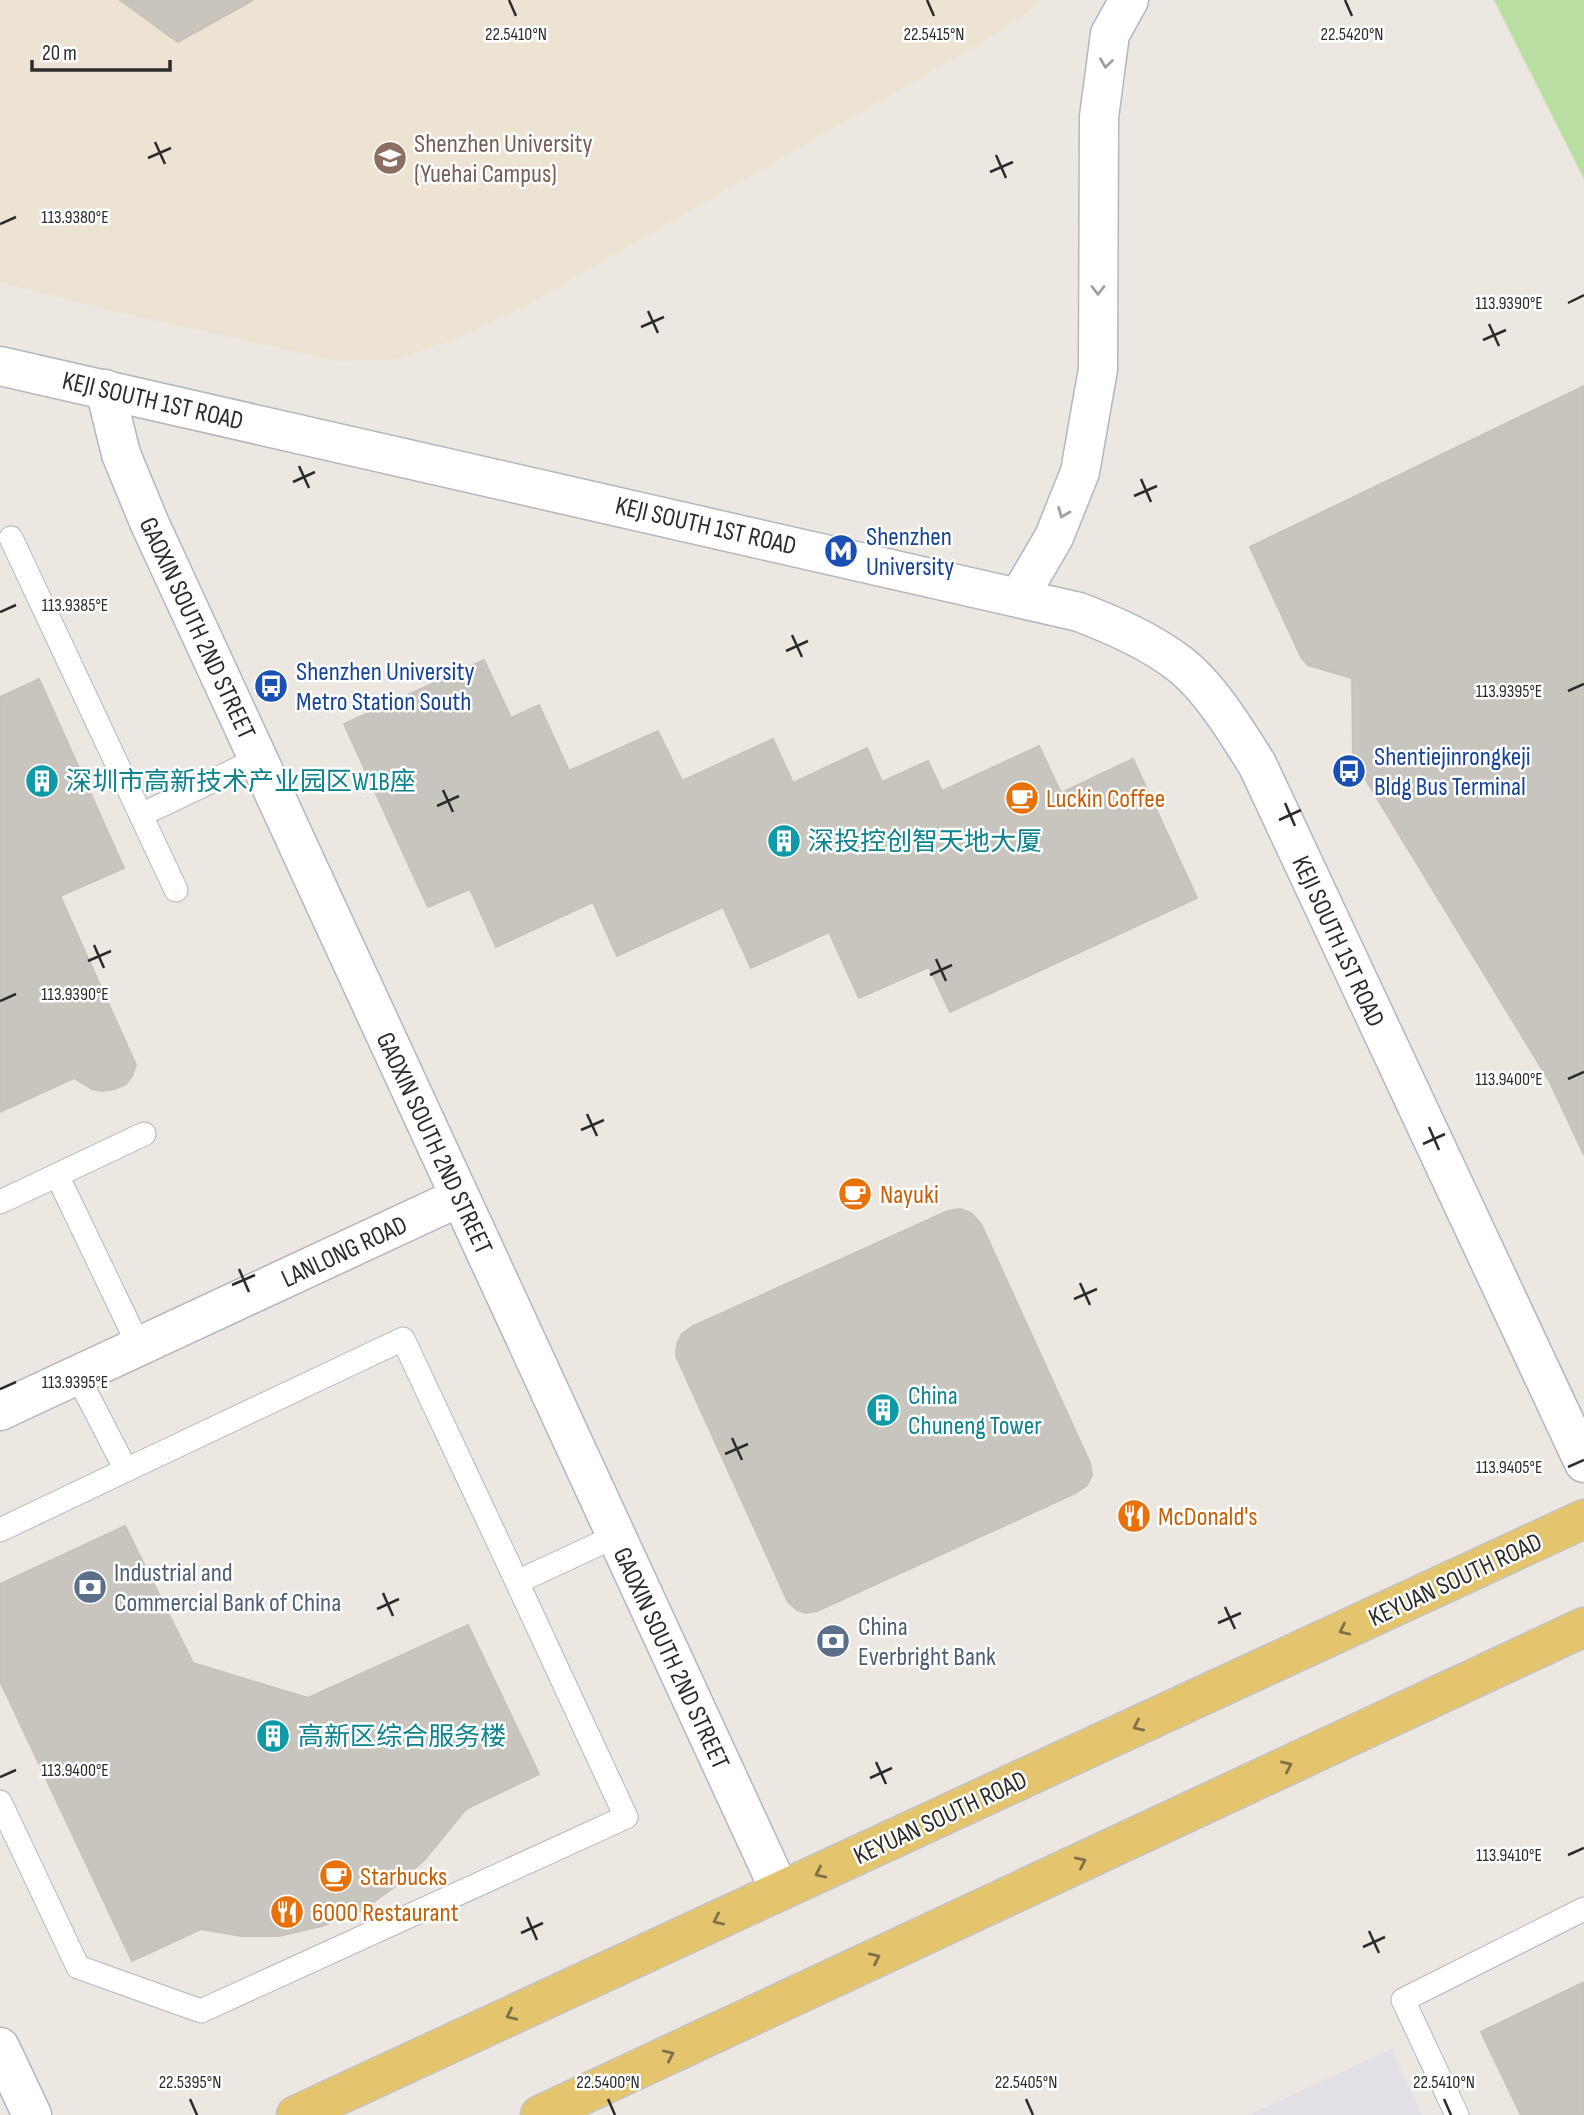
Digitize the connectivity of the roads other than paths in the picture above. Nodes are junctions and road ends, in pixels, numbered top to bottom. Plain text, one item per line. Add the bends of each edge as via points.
1 (1129, 0) edge
2 (0, 366) edge
3 (105, 389) junction
4 (11, 538) dead end
5 (1019, 597) junction
6 (258, 758) junction
7 (141, 815) junction
8 (176, 890) dead end
9 (144, 1134) dead end
10 (57, 1175) junction
11 (460, 1197) junction
12 (0, 1202) edge
13 (139, 1346) junction
14 (77, 1375) junction
15 (0, 1411) edge
16 (1584, 1462) edge
17 (125, 1470) junction
18 (1584, 1519) edge
19 (0, 1530) edge
20 (617, 1536) junction
21 (517, 1582) junction
22 (1584, 1627) edge
23 (0, 1802) edge
24 (780, 1891) junction
25 (1584, 1909) edge
26 (0, 2047) edge
27 (32, 2115) edge
28 (296, 2115) edge
29 (540, 2115) edge
30 (1457, 2115) edge

1 -> 5 street via 1110,34 1099,117 1098,369 1080,472 1054,537
2 - 3 street, KEJI SOUTH 1ST ROAD
3 - 5 street, KEJI SOUTH 1ST ROAD
3 - 6 street, GAOXIN SOUTH 2ND STREET via 134,489
4 - 7 lane
5 - 16 street, KEJI SOUTH 1ST ROAD via 1079,612 1132,634 1182,666 1226,714 1257,764
6 - 7 lane
6 - 11 street, GAOXIN SOUTH 2ND STREET
7 - 8 lane
9 - 10 lane
10 - 12 lane
10 - 13 lane
11 - 13 street, LANLONG ROAD
11 - 20 street, GAOXIN SOUTH 2ND STREET
13 - 14 street, LANLONG ROAD
14 - 15 street, LANLONG ROAD
14 - 17 lane
17 - 19 lane
17 - 21 lane via 403,1339
18 -> 24 main road, KEYUAN SOUTH ROAD
20 - 21 lane
20 - 24 street, GAOXIN SOUTH 2ND STREET
21 - 23 lane via 626,1817 201,2011 78,1968
29 -> 22 main road
24 -> 28 main road, KEYUAN SOUTH ROAD
25 - 30 lane via 1403,2000
26 - 27 street

